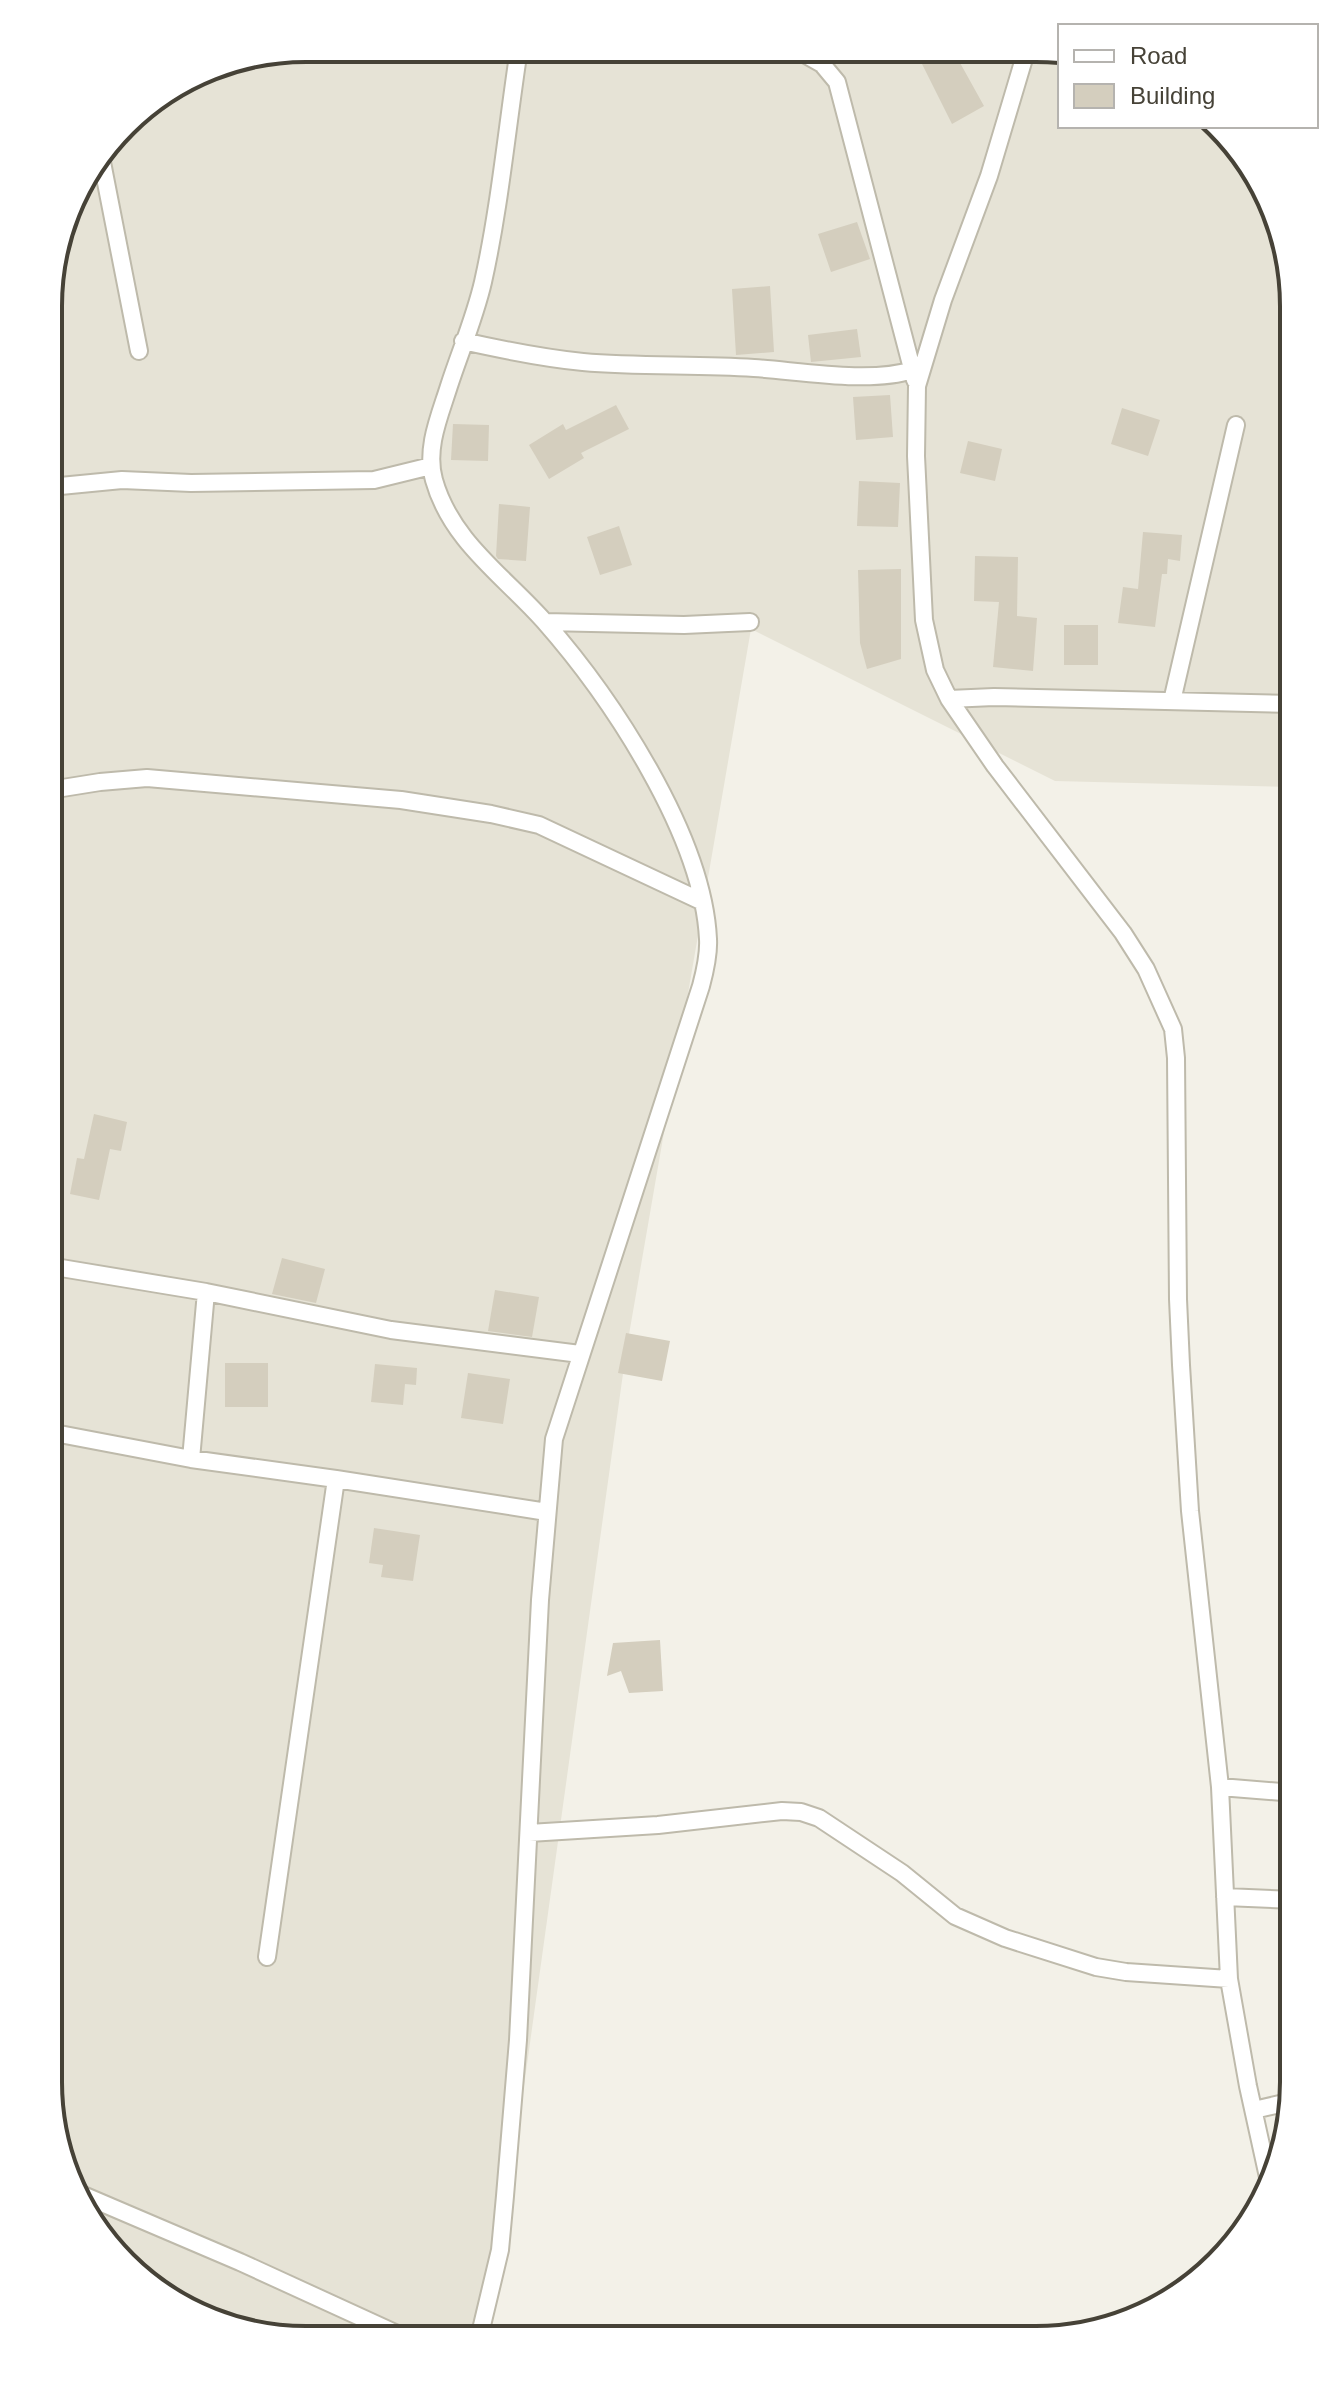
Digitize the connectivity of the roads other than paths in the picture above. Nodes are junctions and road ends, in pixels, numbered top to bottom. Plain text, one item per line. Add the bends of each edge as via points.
1 (517, 62) edge
2 (818, 62) edge
3 (1023, 62) edge
4 (103, 169) edge
5 (463, 341) junction
6 (139, 351) dead end
7 (915, 378) junction
8 (1236, 425) dead end
9 (431, 466) junction
10 (62, 488) edge
11 (545, 622) junction
12 (750, 622) dead end
13 (949, 699) junction
14 (1172, 701) junction
15 (1280, 704) edge
16 (62, 788) edge
17 (703, 902) junction
18 (62, 1268) edge
19 (206, 1292) junction
20 (580, 1354) junction
21 (62, 1434) edge
22 (191, 1459) junction
23 (336, 1479) junction
24 (547, 1512) junction
25 (1220, 1787) junction
26 (1279, 1792) edge
27 (529, 1833) junction
28 (1225, 1897) junction
29 (1279, 1899) edge
30 (267, 1957) dead end
31 (1229, 1979) junction
32 (1278, 2104) edge
33 (1254, 2110) junction
34 (1266, 2165) edge
35 (93, 2199) edge
36 (380, 2326) edge
37 (482, 2326) edge

1 - 5 street via 483,283
2 - 7 street via 837,82
3 - 7 street via 989,176
4 - 6 street
5 - 7 street via 585,362
5 - 9 street via 436,429
7 - 13 street via 924,620 935,670
8 - 14 street
9 - 10 street via 374,480 122,480
9 - 11 street via 442,501 461,534
11 - 12 street
11 - 17 street via 636,747 693,863
13 - 14 street
13 - 25 street via 1123,933 1173,1029 1178,1299 1190,1511
14 - 15 street
16 - 17 street via 147,778 401,800 476,812 539,825
17 - 20 street via 708,939 701,986
18 - 19 street
19 - 20 street via 391,1330
19 - 22 street
20 - 24 street via 554,1439
21 - 22 street
22 - 23 street
23 - 24 street
23 - 30 street
24 - 27 street
25 - 26 street
25 - 28 street
27 - 31 street via 801,1812 850,1837 955,1916 1005,1938 1096,1967
27 - 37 street via 503,2229
28 - 29 street
28 - 31 street
31 - 33 street
32 - 33 street
33 - 34 street
35 - 36 street

